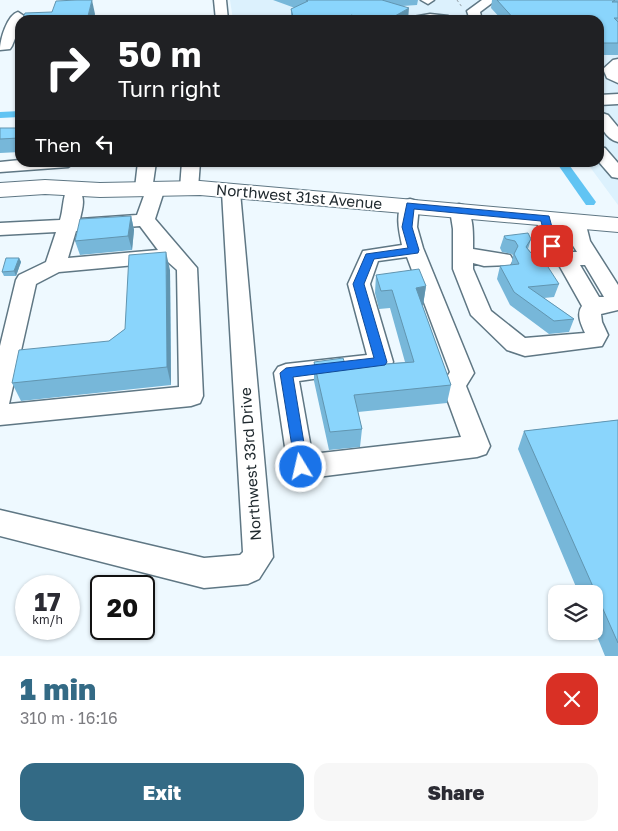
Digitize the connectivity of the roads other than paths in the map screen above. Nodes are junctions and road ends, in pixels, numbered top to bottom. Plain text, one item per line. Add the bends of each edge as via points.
1 (220, 0) edge
2 (428, 0) edge
3 (490, 0) edge
4 (222, 15) edge
5 (425, 15) edge
6 (474, 15) edge
7 (10, 24) edge
8 (0, 46) edge
9 (618, 63) edge
10 (618, 79) edge
11 (618, 99) edge
12 (604, 100) edge
13 (604, 116) edge
14 (618, 117) edge
15 (604, 121) edge
16 (618, 137) edge
17 (604, 158) edge
18 (15, 166) edge
19 (0, 167) edge
20 (18, 167) edge
21 (148, 167) edge
22 (191, 167) edge
23 (618, 173) edge
24 (150, 188) junction
25 (189, 188) junction
26 (100, 190) junction
27 (231, 192) junction
28 (4, 194) edge
29 (73, 194) junction
30 (410, 205) junction
31 (459, 210) junction
32 (546, 218) junction
33 (145, 220) junction
34 (577, 221) junction
35 (618, 225) edge
36 (68, 226) junction
37 (0, 229) edge
38 (414, 250) junction
39 (464, 253) junction
40 (173, 255) junction
41 (561, 258) junction
42 (534, 259) edge
43 (591, 259) junction
44 (503, 260) dead end
45 (56, 266) junction
46 (618, 302) edge
47 (594, 308) junction
48 (0, 398) edge
49 (0, 415) edge
50 (0, 523) edge

1 - 4 street
2 - 5 street via 433,10
3 - 6 street via 473,12
7 - 8 street via 5,46
9 - 10 street via 610,69
11 - 12 street
13 - 14 street
15 - 16 street
17 - 23 street
18 - 19 street
20 - 28 street
21 - 24 street
22 - 25 street
24 - 25 main road, Northwest 31st Avenue
24 - 26 main road, Northwest 31st Avenue
24 - 33 street
25 - 27 main road, Northwest 31st Avenue
26 - 28 main road, Northwest 31st Avenue via 44,187
26 - 29 main road, Northwest 31st Avenue
27 - 30 main road, Northwest 31st Avenue
27 - 50 street, Northwest 33rd Drive via 258,557 248,569 204,573
28 - 29 main road, Northwest 31st Avenue
29 - 36 street via 74,206
30 - 31 main road, Northwest 31st Avenue
30 - 38 street via 407,227
31 - 32 main road, Northwest 31st Avenue
31 - 39 street
32 - 34 main road, Northwest 31st Avenue
32 - 41 street
33 - 36 street
33 - 40 street
34 - 35 main road, Northwest 31st Avenue
34 - 43 street via 580,242
36 - 37 street
36 - 45 street
38 - 38 street via 462,373 454,385 477,446 301,467 286,373 381,362 359,284 370,256
39 - 44 street
39 - 47 street via 463,269 482,315 515,344 525,347 594,340 597,335 590,322 590,310
40 - 45 street
40 - 49 street via 187,268 191,396
41 - 42 street
41 - 43 street
41 - 47 street
43 - 46 street
45 - 48 street via 26,280
46 - 47 street

